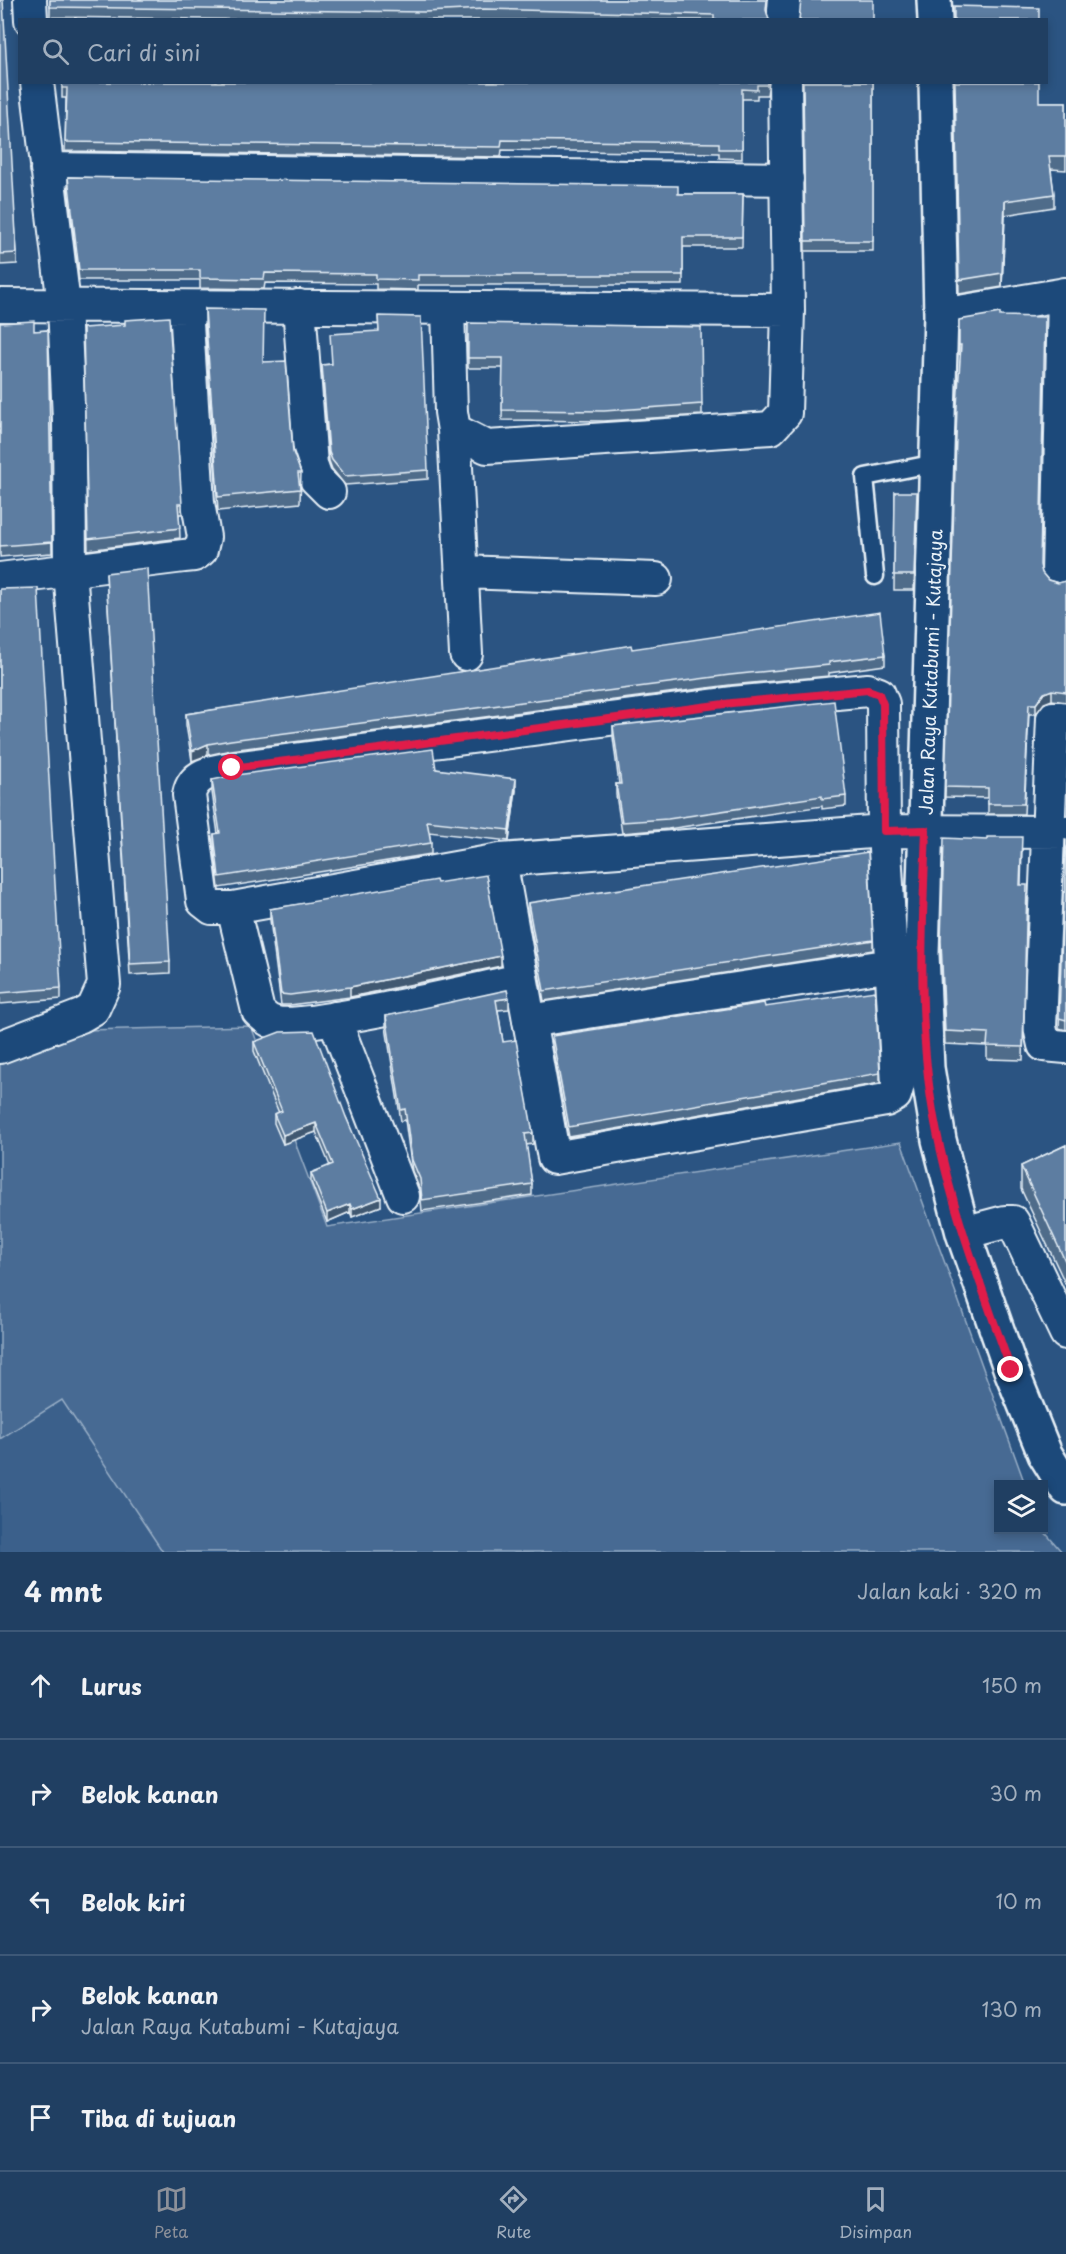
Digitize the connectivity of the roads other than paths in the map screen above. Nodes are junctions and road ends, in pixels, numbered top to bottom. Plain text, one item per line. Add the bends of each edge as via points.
1 (30, 0) edge
2 (784, 0) edge
3 (934, 0) edge
4 (31, 18) edge
5 (784, 18) edge
6 (935, 18) edge
7 (37, 84) edge
8 (785, 84) edge
9 (936, 84) edge
10 (47, 169) junction
11 (787, 179) junction
12 (1065, 294) edge
13 (0, 304) edge
14 (64, 305) junction
15 (299, 306) junction
16 (186, 307) junction
17 (448, 308) junction
18 (788, 310) junction
19 (941, 315) junction
20 (1064, 411) edge
21 (454, 430) junction
22 (936, 463) junction
23 (329, 492) dead end
24 (1063, 514) edge
25 (70, 571) junction
26 (463, 572) junction
27 (1058, 575) dead end
28 (875, 576) dead end
29 (0, 579) edge
30 (656, 579) dead end
31 (466, 654) dead end
32 (1066, 718) edge
33 (926, 830) junction
34 (884, 831) junction
35 (1057, 832) edge
36 (500, 860) junction
37 (233, 908) junction
38 (1054, 944) edge
39 (892, 965) junction
40 (521, 980) junction
41 (334, 1018) junction
42 (529, 1021) junction
43 (0, 1047) edge
44 (1066, 1047) edge
45 (403, 1196) dead end
46 (963, 1233) junction
47 (1066, 1333) edge
48 (1066, 1488) edge

1 - 4 street
2 - 5 street
3 - 6 street
7 - 10 street
8 - 11 street
9 - 19 street, Jalan Raya Kutabumi - Kutajaya
10 - 11 street
10 - 14 street
11 - 18 street
12 - 19 street
12 - 20 street
13 - 14 street
14 - 16 street
14 - 25 street
15 - 16 street
15 - 17 street
15 - 23 street via 311,465 316,479
16 - 25 street via 198,503 204,537 201,550 184,556
17 - 18 street
17 - 21 street
18 - 21 street via 785,413 771,428 487,447
19 - 22 street, Jalan Raya Kutabumi - Kutajaya
20 - 24 street
21 - 26 street
22 - 28 lane via 865,477
22 - 33 street, Jalan Raya Kutabumi - Kutajaya
24 - 27 street via 1057,527
25 - 29 street
25 - 43 street via 104,985 93,1009
26 - 30 street
26 - 31 street
32 - 35 street via 1053,718
33 - 34 street
33 - 35 street
33 - 46 street, Jalan Raya Kutabumi - Kutajaya via 922,954 927,1068 939,1140
34 - 36 street
34 - 37 street via 883,704 879,694 868,690 732,703 232,768 198,777 189,795 203,901 212,908
34 - 39 street
35 - 38 street
36 - 37 street
36 - 40 street
37 - 41 street via 258,1011 272,1022 288,1024
38 - 44 street via 1042,1043
39 - 42 street
39 - 42 street via 898,1085 895,1095 886,1100 554,1158
40 - 41 street
40 - 42 street
41 - 45 street
46 - 47 street via 1013,1222
46 - 48 street, Jalan Raya Kutabumi - Kutajaya via 1015,1380 1045,1454

